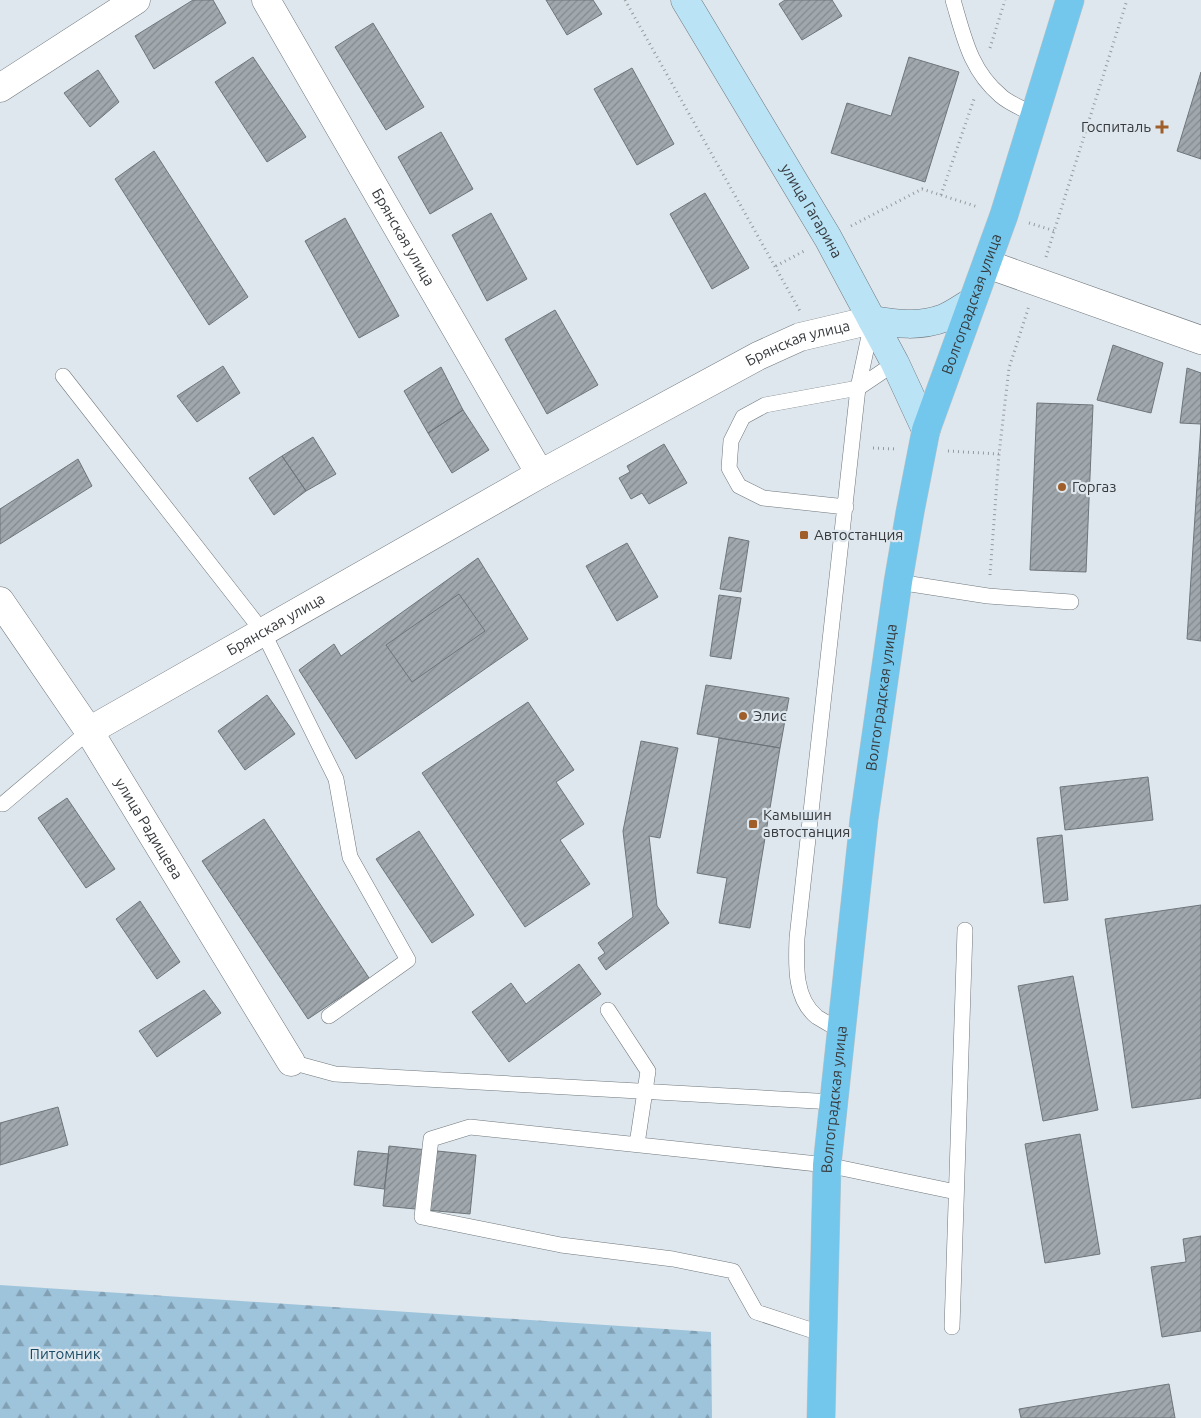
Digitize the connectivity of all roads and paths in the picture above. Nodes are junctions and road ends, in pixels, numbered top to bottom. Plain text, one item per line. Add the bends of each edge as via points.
1 (136, 0) edge
2 (266, 0) edge
3 (625, 0) edge
4 (685, 0) edge
5 (953, 0) edge
6 (1070, 0) edge
7 (0, 88) edge
8 (1035, 115) junction
9 (1004, 215) junction
10 (1054, 231) dead end
11 (828, 238) junction
12 (987, 264) junction
13 (776, 266) junction
14 (972, 302) junction
15 (872, 320) junction
16 (800, 337) junction
17 (1201, 340) edge
18 (895, 363) junction
19 (62, 376) dead end
20 (858, 388) junction
21 (926, 430) junction
22 (540, 474) junction
23 (846, 507) junction
24 (898, 582) junction
25 (0, 601) edge
26 (1071, 602) dead end
27 (263, 632) junction
28 (89, 731) junction
29 (3, 804) dead end
30 (965, 930) dead end
31 (608, 1010) dead end
32 (329, 1016) dead end
33 (842, 1031) junction
34 (291, 1062) joint
35 (645, 1091) junction
36 (834, 1102) junction
37 (636, 1144) junction
38 (827, 1164) junction
39 (956, 1192) junction
40 (952, 1326) dead end
41 (823, 1334) junction
42 (821, 1418) edge

1 - 7 street
2 - 22 street, Брянская улица
3 - 13 path
4 - 11 main road, улица Гагарина
5 - 8 lane via 969,52 982,76 1002,97
6 - 8 main road, Волгоградская улица
8 - 9 main road, Волгоградская улица
9 - 10 path
9 - 11 path via 922,189
9 - 12 main road, Волгоградская улица
11 - 13 path
11 - 15 main road, улица Гагарина
12 - 14 main road, Волгоградская улица
12 - 17 street
13 - 16 path via 800,308
14 - 15 main road via 944,318 922,323
14 - 21 main road, Волгоградская улица
15 - 16 street, Брянская улица
15 - 18 main road, улица Гагарина
15 - 20 lane
16 - 22 street, Брянская улица via 758,356
18 - 20 lane
18 - 21 main road, улица Гагарина
19 - 27 lane
20 - 23 lane
20 - 23 lane via 765,405 743,417 731,441 729,468 740,486 762,498
21 - 24 main road, Волгоградская улица
22 - 27 street, Брянская улица
23 - 33 lane via 797,938 796,974 805,1001 816,1016
24 - 26 lane via 988,596
24 - 33 main road, Волгоградская улица via 864,819
25 - 28 street, улица Радищева
27 - 28 street, Брянская улица
27 - 32 lane via 336,779 350,857 408,960
28 - 29 lane
28 - 34 street, улица Радищева
30 - 39 lane
31 - 35 lane via 648,1071
33 - 36 main road, Волгоградская улица
34 - 35 lane via 335,1074
35 - 36 lane
35 - 37 lane
36 - 38 main road, Волгоградская улица
37 - 38 lane
37 - 41 lane via 470,1127 431,1139 422,1217 561,1244 674,1259 733,1271 756,1312
38 - 39 lane
38 - 41 main road, Волгоградская улица
39 - 40 lane
41 - 42 main road, Волгоградская улица

